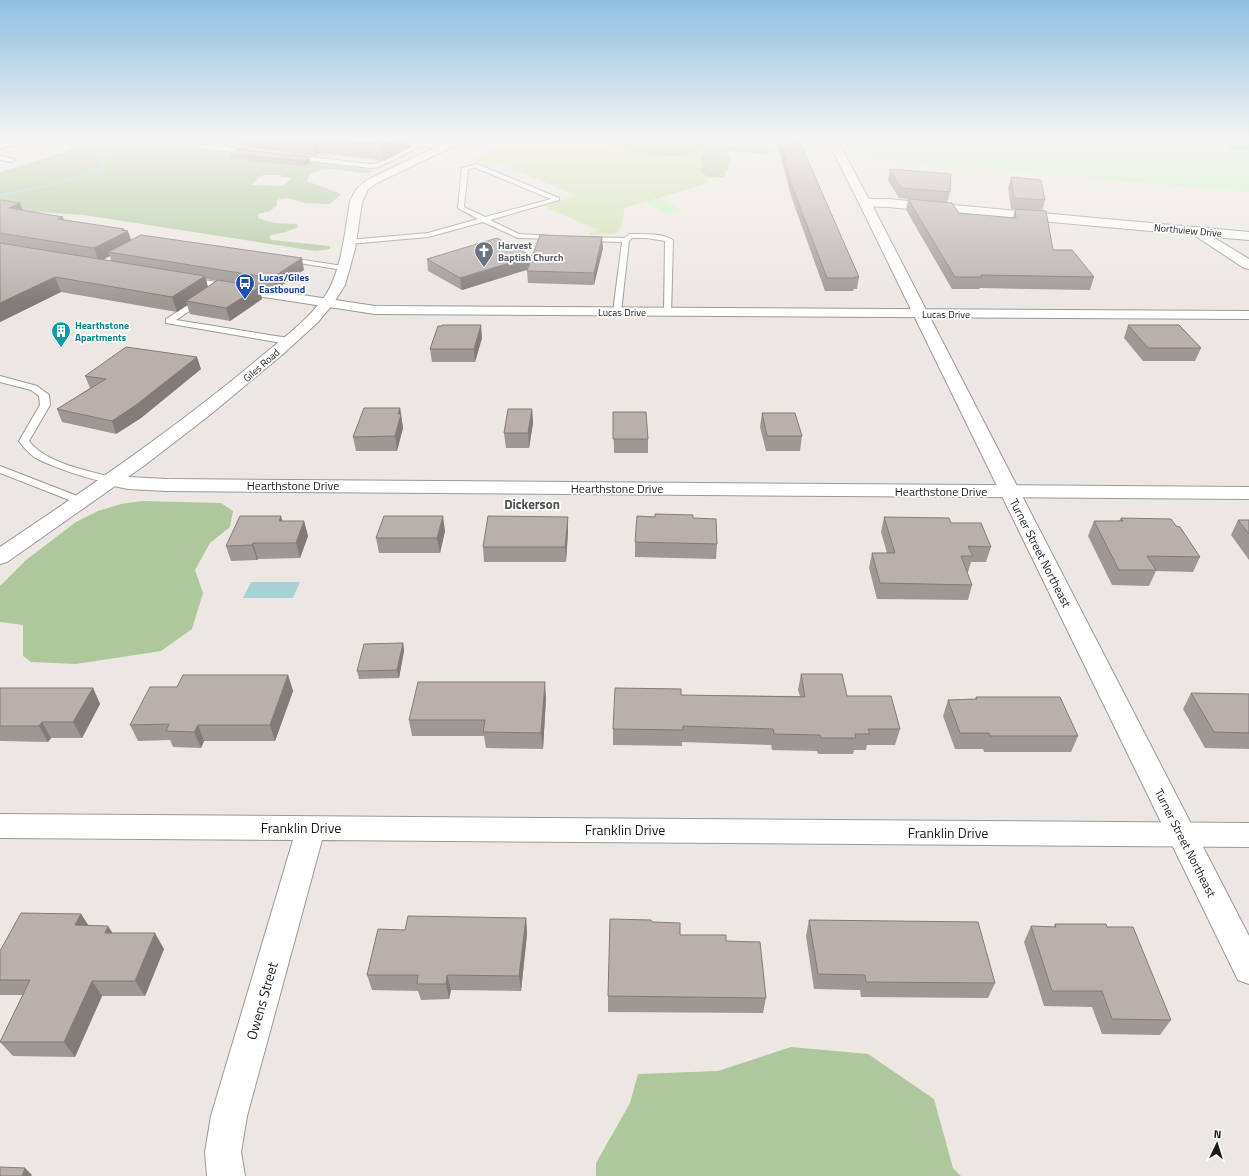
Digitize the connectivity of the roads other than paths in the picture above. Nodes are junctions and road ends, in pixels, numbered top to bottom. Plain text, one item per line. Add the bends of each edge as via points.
1 (360, 193) edge
2 (462, 193) edge
3 (542, 193) edge
4 (860, 193) edge
5 (865, 203) junction
6 (483, 219) junction
7 (1196, 231) junction
8 (1249, 236) edge
9 (561, 238) edge
10 (576, 238) edge
11 (626, 240) junction
12 (349, 242) junction
13 (278, 258) edge
14 (1249, 265) edge
15 (343, 268) junction
16 (163, 278) edge
17 (215, 292) junction
18 (326, 304) junction
19 (617, 312) junction
20 (668, 312) junction
21 (920, 314) junction
22 (1249, 315) edge
23 (288, 341) junction
24 (0, 379) edge
25 (0, 469) edge
26 (111, 480) junction
27 (1010, 492) junction
28 (1249, 493) edge
29 (81, 501) junction
30 (0, 557) edge
31 (0, 826) edge
32 (311, 828) junction
33 (1181, 834) junction
34 (1249, 835) edge
35 (1249, 969) edge
36 (226, 1176) edge

1 - 12 street, Giles Road
2 - 6 lane via 460,208
3 - 6 lane via 557,199
4 - 5 street, Turner Street Northeast
5 - 7 street, Northview Drive
5 - 21 street, Turner Street Northeast
6 - 9 lane via 518,236
6 - 12 lane via 428,234
7 - 8 street, Northview Drive
7 - 14 street
10 - 11 lane
11 - 19 lane
11 - 20 lane via 630,236 642,236 669,240
12 - 15 street, Giles Road
13 - 15 lane
15 - 18 street, Giles Road via 335,292
16 - 17 street, Lucas Drive
17 - 18 street, Lucas Drive
17 - 23 lane via 169,321
18 - 19 street, Lucas Drive via 375,310
18 - 23 street, Giles Road
19 - 20 street, Lucas Drive
20 - 21 street, Lucas Drive
21 - 22 street, Lucas Drive
21 - 27 street, Turner Street Northeast
23 - 26 street, Giles Road via 214,404
24 - 26 lane, Hearthstone Drive via 34,388 44,395 45,405 24,441 26,446 38,455 70,469
25 - 29 lane
26 - 27 street, Hearthstone Drive via 167,485
26 - 29 street, Giles Road
27 - 28 street, Hearthstone Drive
27 - 33 street, Turner Street Northeast
29 - 30 street, Giles Road
31 - 32 street, Franklin Drive
32 - 33 street, Franklin Drive
32 - 36 street, Owens Street via 229,1116 223,1152
33 - 34 street, Franklin Drive
33 - 35 street, Turner Street Northeast

